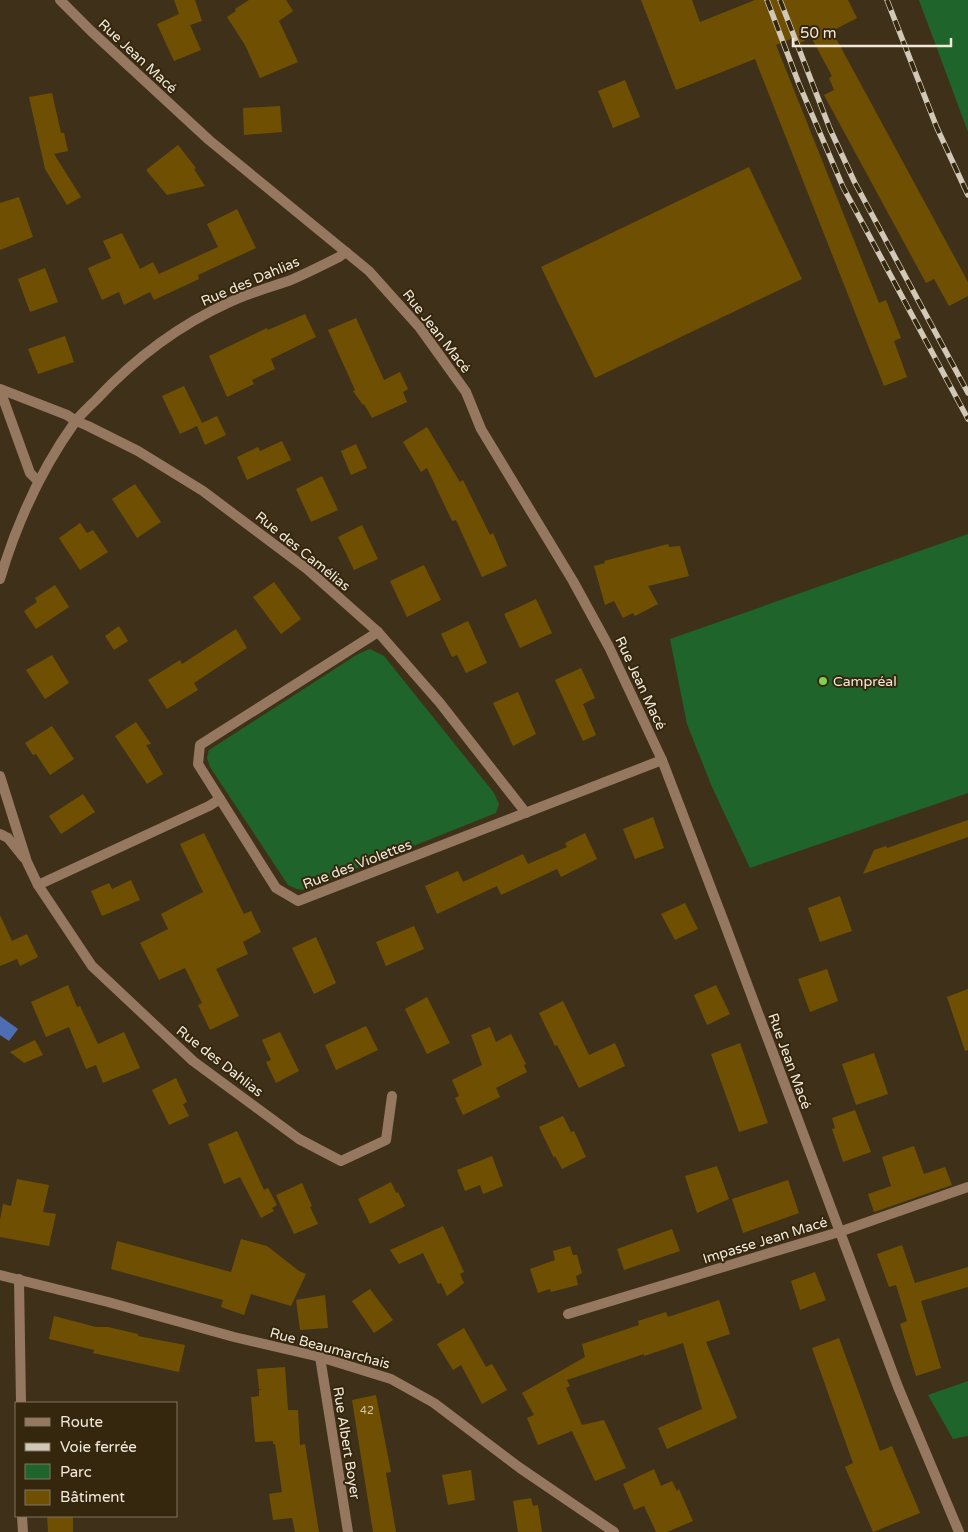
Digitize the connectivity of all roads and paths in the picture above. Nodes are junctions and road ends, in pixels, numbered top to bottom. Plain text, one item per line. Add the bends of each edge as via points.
1 (60, 0) edge
2 (346, 252) junction
3 (0, 390) edge
4 (76, 421) junction
5 (38, 480) junction
6 (0, 579) edge
7 (378, 632) junction
8 (662, 760) junction
9 (0, 776) edge
10 (220, 799) junction
11 (4, 801) edge
12 (526, 813) junction
13 (0, 834) edge
14 (27, 862) junction
15 (38, 885) junction
16 (392, 1096) dead end
17 (968, 1187) edge
18 (839, 1232) junction
19 (0, 1275) edge
20 (19, 1279) junction
21 (568, 1314) dead end
22 (320, 1358) junction
23 (21, 1402) edge
24 (22, 1517) edge
25 (23, 1532) edge
26 (348, 1532) edge
27 (614, 1532) edge
28 (959, 1532) edge

1 - 2 street, Rue Jean Macé via 209,140
2 - 4 street, Rue des Dahlias via 292,279 231,301 184,327 115,380
2 - 8 street, Rue Jean Macé via 369,271 420,328 466,392 481,428 609,647
3 - 4 street, Rue des Camélias
3 - 5 street, Rue des Camélias via 30,473
4 - 5 street, Rue des Dahlias
4 - 7 street, Rue des Camélias via 138,451 204,491 307,569
5 - 6 street, Rue des Dahlias via 25,506
7 - 10 street, Rue des Violettes via 200,745 198,764
7 - 12 street, Rue des Camélias via 440,703
8 - 12 street, Rue des Violettes
8 - 18 street, Rue Jean Macé
9 - 11 street, Rue des Dahlias
10 - 12 street, Rue des Violettes via 276,888 298,901
10 - 15 street
11 - 14 street, Rue des Dahlias
13 - 14 street, Rue des Dahlias via 8,838
14 - 15 street, Rue des Dahlias
15 - 16 street, Rue des Dahlias via 92,966 193,1061 300,1139 341,1161 386,1140
17 - 18 street, Impasse Jean Macé
18 - 21 street, Impasse Jean Macé
18 - 28 street, Rue Jean Macé via 898,1387
19 - 20 street, Rue Beaumarchais
20 - 22 street, Rue Beaumarchais
20 - 23 street
22 - 26 street, Rue Albert Boyer
22 - 27 street, Rue Beaumarchais via 391,1379 434,1403 520,1468
24 - 25 street

